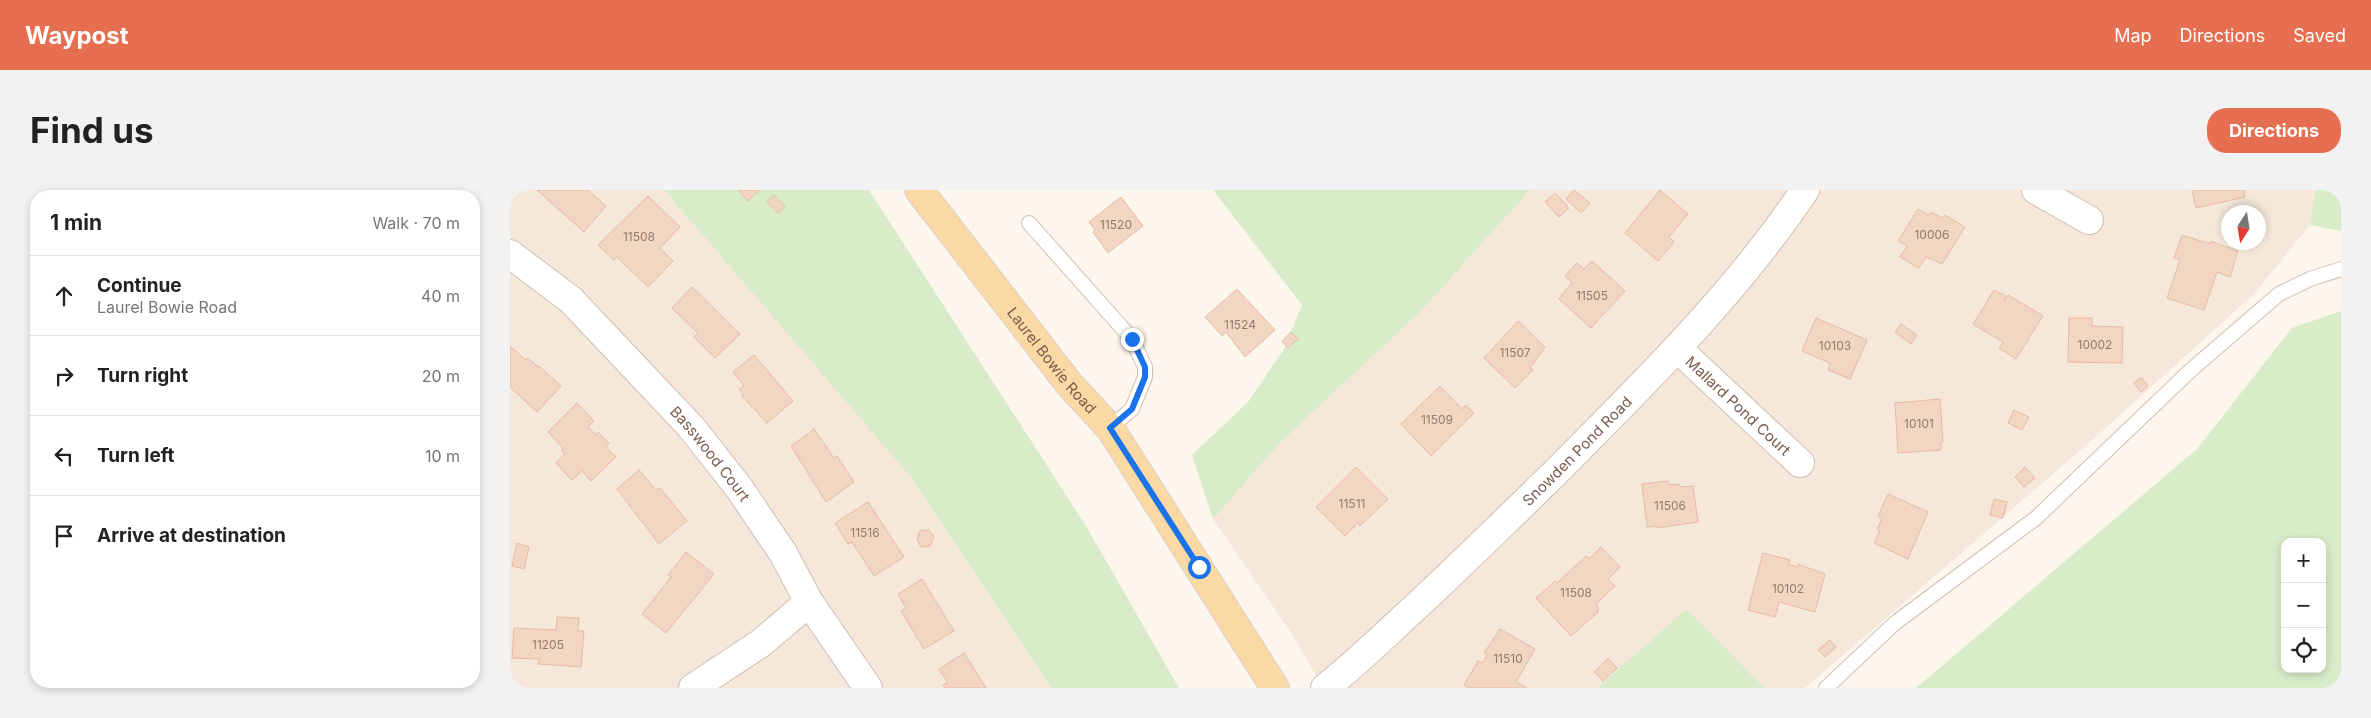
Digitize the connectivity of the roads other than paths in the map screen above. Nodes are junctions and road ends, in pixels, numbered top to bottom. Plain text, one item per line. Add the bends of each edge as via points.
1 (919, 190) edge
2 (1805, 190) edge
3 (2036, 190) edge
4 (2089, 220) dead end
5 (1030, 222) dead end
6 (510, 254) edge
7 (2341, 269) edge
8 (1677, 348) junction
9 (1110, 428) junction
10 (1800, 463) dead end
11 (809, 602) junction
12 (693, 688) edge
13 (868, 688) edge
14 (1275, 688) edge
15 (1325, 688) edge
16 (1826, 688) edge

1 - 9 main road, Laurel Bowie Road via 1070,384
2 - 8 street, Snowden Pond Road via 1783,224
3 - 4 street
5 - 9 lane via 1132,339 1145,367 1145,377 1132,409
6 - 11 street, Basswood Court via 571,300 691,427 783,552
7 - 16 lane via 2279,294 2192,369 2036,518 1896,623
8 - 10 street, Mallard Pond Court
8 - 15 street, Snowden Pond Road via 1496,531
9 - 14 main road, Laurel Bowie Road
11 - 12 street via 761,643
11 - 13 street, Basswood Court

